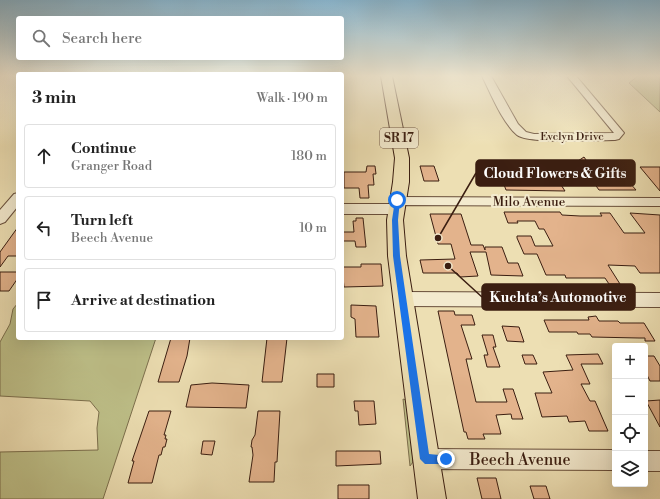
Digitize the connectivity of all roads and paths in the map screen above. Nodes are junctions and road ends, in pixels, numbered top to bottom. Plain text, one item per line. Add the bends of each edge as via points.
1 (391, 99) edge
2 (499, 99) edge
3 (591, 99) edge
4 (660, 202) edge
5 (12, 203) edge
6 (397, 205) junction
7 (344, 209) edge
8 (0, 219) edge
9 (403, 299) junction
10 (660, 300) edge
11 (425, 459) junction
12 (612, 460) edge
13 (648, 460) edge
14 (660, 461) edge
15 (432, 499) edge

1 - 6 main road, SR 17 via 401,153 402,171
2 - 3 street, Evelyn Drive via 514,126 522,134 534,137 615,137 619,133
4 - 6 street, Milo Avenue
5 - 8 street
6 - 7 street, Milo Avenue
6 - 9 main road, SR 17 via 396,252
9 - 10 street
9 - 11 main road, SR 17
11 - 12 street, Beech Avenue
11 - 15 main road, SR 17
13 - 14 street

